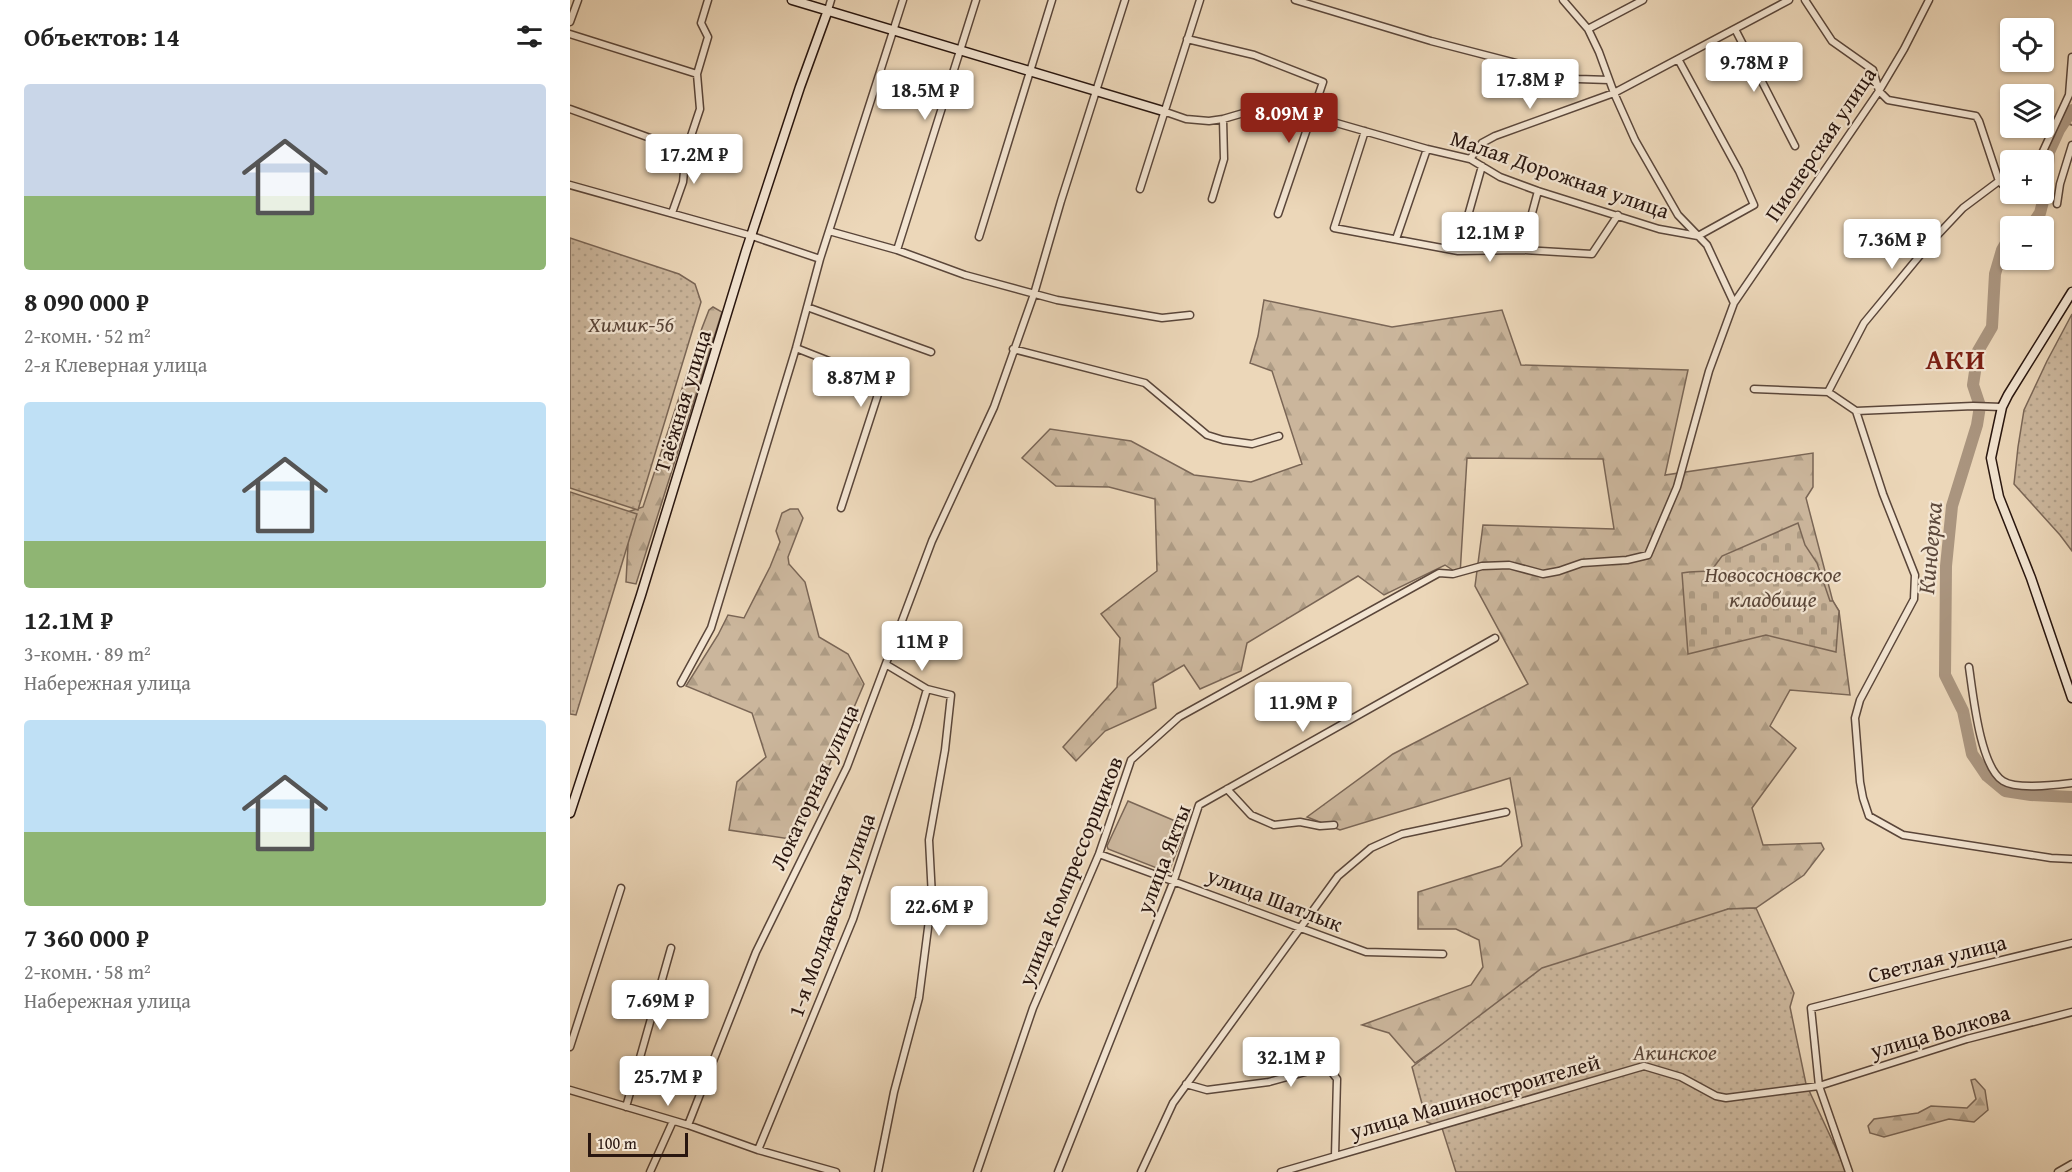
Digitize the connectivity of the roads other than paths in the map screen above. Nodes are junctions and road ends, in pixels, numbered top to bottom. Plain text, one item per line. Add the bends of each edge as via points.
1 (578, 0) edge
2 (708, 0) edge
3 (792, 0) edge
4 (831, 0) edge
5 (903, 0) edge
6 (976, 0) edge
7 (1052, 0) edge
8 (1125, 0) edge
9 (1200, 0) edge
10 (1294, 0) edge
11 (1563, 0) edge
12 (1643, 0) edge
13 (1790, 0) edge
14 (1804, 0) edge
15 (1929, 0) edge
16 (828, 10) junction
17 (570, 22) edge
18 (1588, 29) junction
19 (1735, 29) junction
20 (893, 30) junction
21 (570, 34) edge
22 (1187, 39) junction
23 (959, 49) junction
24 (2072, 57) edge
25 (1678, 59) junction
26 (1031, 71) junction
27 (697, 74) junction
28 (1609, 80) junction
29 (1097, 90) junction
30 (1879, 91) junction
31 (1614, 93) junction
32 (570, 109) edge
33 (1163, 111) junction
34 (1312, 114) junction
35 (1223, 119) junction
36 (1365, 131) junction
37 (2072, 145) edge
38 (1795, 146) dead end
39 (1426, 149) junction
40 (2044, 150) edge
41 (686, 151) junction
42 (1470, 159) junction
43 (1482, 166) junction
44 (1999, 182) joint
45 (570, 185) edge
46 (1140, 189) dead end
47 (1538, 191) junction
48 (1212, 199) dead end
49 (2057, 204) dead end
50 (672, 213) junction
51 (1278, 214) dead end
52 (1618, 215) junction
53 (829, 231) junction
54 (752, 236) junction
55 (1698, 236) junction
56 (980, 237) dead end
57 (1396, 239) junction
58 (897, 250) junction
59 (1522, 250) junction
60 (1458, 251) junction
61 (820, 259) junction
62 (2072, 292) edge
63 (1034, 294) junction
64 (1734, 303) junction
65 (807, 307) junction
66 (1190, 315) dead end
67 (796, 348) junction
68 (1014, 349) junction
69 (931, 352) dead end
70 (1754, 389) dead end
71 (1828, 392) junction
72 (2002, 407) junction
73 (1856, 411) junction
74 (1279, 436) dead end
75 (841, 508) dead end
76 (1482, 566) joint
77 (1496, 638) dead end
78 (886, 665) junction
79 (1969, 667) dead end
80 (681, 683) dead end
81 (927, 689) junction
82 (2072, 698) edge
83 (2072, 783) edge
84 (1227, 789) junction
85 (1506, 812) dead end
86 (570, 813) edge
87 (1334, 825) dead end
88 (1099, 854) junction
89 (2072, 859) edge
90 (1174, 880) junction
91 (621, 888) dead end
92 (1299, 927) junction
93 (2072, 943) edge
94 (671, 948) dead end
95 (1443, 954) dead end
96 (2072, 1012) edge
97 (570, 1047) edge
98 (1186, 1084) junction
99 (1818, 1086) junction
100 (570, 1090) edge
101 (626, 1107) junction
102 (672, 1120) junction
103 (688, 1125) junction
104 (758, 1150) junction
105 (1335, 1156) junction
106 (2072, 1164) edge
107 (650, 1172) edge
108 (836, 1172) edge
109 (878, 1172) edge
110 (977, 1172) edge
111 (1058, 1172) edge
112 (1140, 1172) edge
113 (1281, 1172) edge
114 (1849, 1172) edge
115 (2058, 1172) edge

1 - 17 street
2 - 27 street via 700,23 708,37
3 - 16 street
4 - 16 street, Таёжная улица
5 - 20 street
6 - 23 street
7 - 26 street
8 - 29 street, Локаторная улица
9 - 22 street
10 - 28 street via 1578,79
11 - 18 street
12 - 18 street
13 - 19 street
14 - 30 street via 1832,41 1873,70
15 - 30 street, Пионерская улица
16 - 20 street
16 - 54 street, Таёжная улица
18 - 28 street
19 - 25 street
19 - 38 street
20 - 23 street
20 - 53 street
21 - 27 street
22 - 33 street
22 - 34 street via 1254,55 1323,82
23 - 26 street
23 - 58 street
24 - 40 street via 2069,95
25 - 31 street
25 - 55 street via 1754,205
26 - 29 street
26 - 56 street
27 - 41 street via 700,109
28 - 31 street
29 - 33 street
29 - 63 street, Локаторная улица
30 - 44 street via 1887,100 1976,116
30 - 64 street, Пионерская улица
31 - 42 street via 1495,136 1482,143
31 - 55 street via 1635,140 1678,215
32 - 41 street
33 - 35 street, Малая Дорожная улица via 1186,119
33 - 46 street
34 - 35 street, Малая Дорожная улица via 1264,107
34 - 36 street, Малая Дорожная улица
34 - 51 street
35 - 48 street via 1224,159
36 - 39 street, Малая Дорожная улица
36 - 57 street via 1334,228
37 - 49 street
39 - 42 street, Малая Дорожная улица
39 - 57 street
41 - 50 street
42 - 43 street, Малая Дорожная улица
43 - 47 street, Малая Дорожная улица
43 - 60 street
44 - 71 street via 1963,208 1864,323
45 - 50 street
47 - 52 street, Малая Дорожная улица
47 - 59 street
50 - 54 street
52 - 55 street, Малая Дорожная улица via 1659,229
52 - 59 street via 1592,254
53 - 58 street
53 - 61 street
54 - 61 street
54 - 86 street, Таёжная улица
55 - 64 street via 1707,245
57 - 60 street
58 - 63 street via 965,275
59 - 60 street
61 - 65 street
62 - 72 street
63 - 66 street via 1162,318
63 - 68 street, Локаторная улица
64 - 76 street, Пионерская улица via 1709,371 1677,487 1648,555 1582,563 1543,574 1509,565
65 - 67 street
65 - 69 street
67 - 75 street via 882,382
67 - 80 street via 711,628
68 - 74 street via 1145,383 1207,435 1252,444
68 - 78 street, Локаторная улица via 994,407 932,541
70 - 71 street
71 - 73 street
72 - 73 street
72 - 82 street via 1991,458 1999,497
73 - 89 street via 1883,495 1915,575 1914,599 1860,700 1855,718 1860,782 1869,816 1903,835
76 - 88 street, улица Компрессорщиков via 1453,574 1439,573 1179,717 1131,760
77 - 84 street, улица Якты
78 - 81 street
78 - 103 street, Локаторная улица via 847,767 756,952
79 - 83 street via 1982,745 1993,772 2016,786
81 - 104 street, 1-я Молдавская улица via 853,919
81 - 109 street via 951,695 929,840 932,897 919,998
84 - 87 street via 1251,815 1274,825
84 - 90 street, улица Якты via 1199,805
85 - 92 street via 1402,834 1371,848 1338,876
88 - 90 street, улица Шатлык
88 - 110 street, улица Компрессорщиков via 1034,1008
90 - 92 street, улица Шатлык
90 - 111 street, улица Якты
91 - 97 street
92 - 95 street, улица Шатлык via 1366,952
92 - 98 street
93 - 99 street, Светлая улица via 1810,1008
94 - 101 street
96 - 99 street, улица Волкова via 1967,1039
98 - 105 street via 1207,1090 1269,1082 1327,1066 1337,1078
98 - 112 street
99 - 105 street, улица Машиностроителей via 1726,1098 1682,1077 1644,1066
99 - 114 street
100 - 101 street
101 - 102 street
102 - 103 street
102 - 107 street
103 - 104 street
104 - 108 street
105 - 113 street, улица Машиностроителей
106 - 115 street

